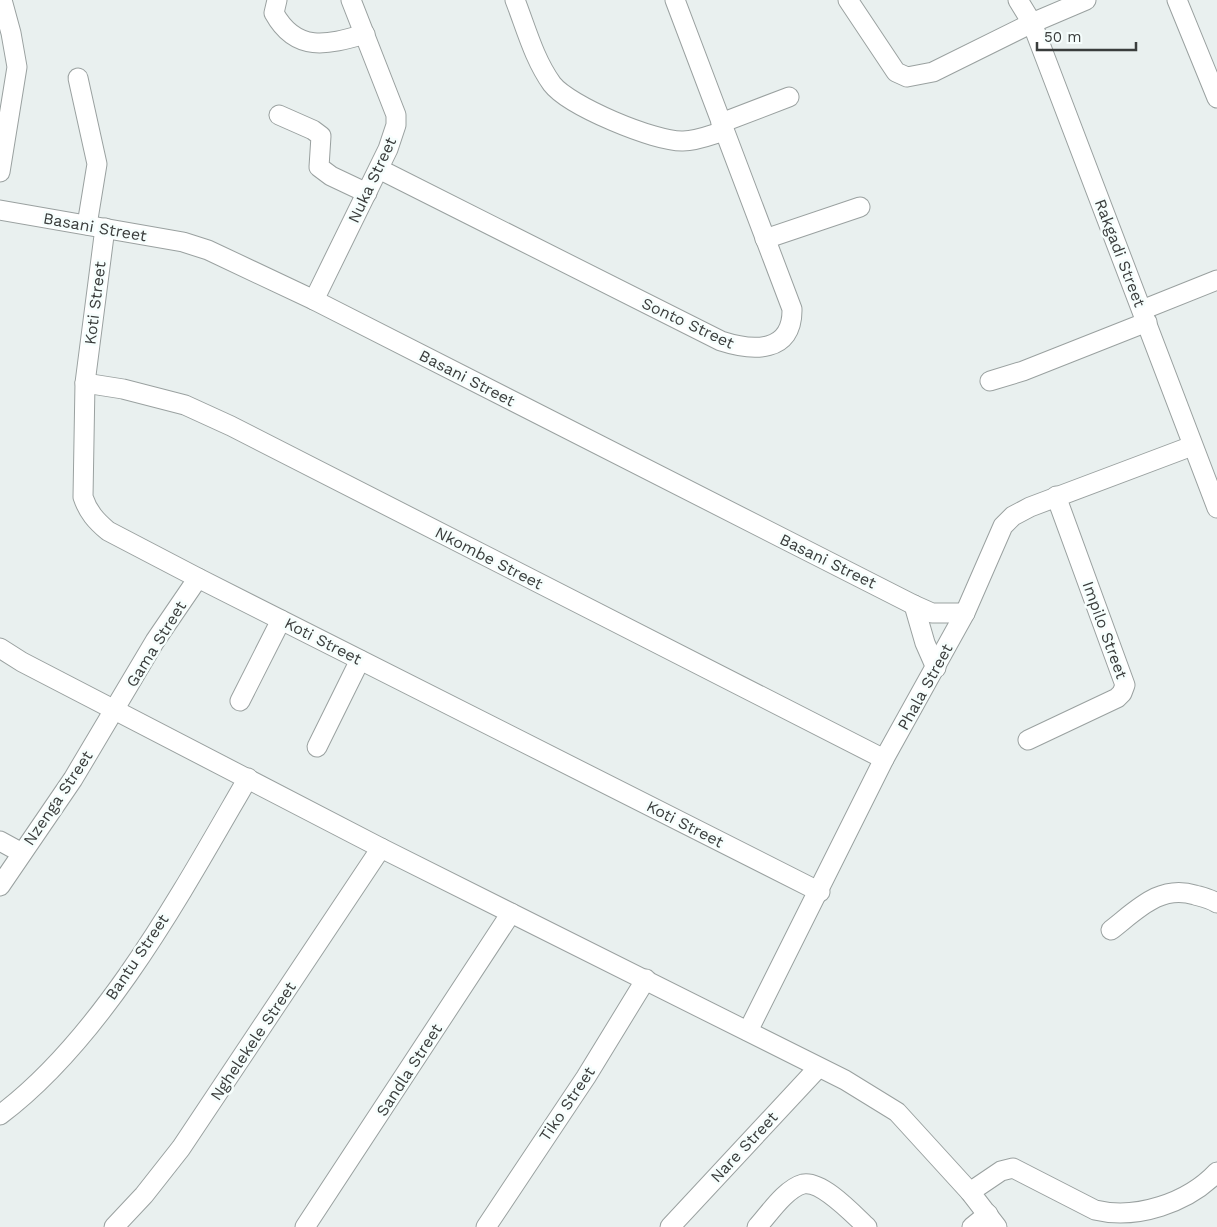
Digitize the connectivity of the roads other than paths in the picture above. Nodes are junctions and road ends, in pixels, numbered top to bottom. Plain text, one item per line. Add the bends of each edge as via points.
1 (2, 0) edge
2 (277, 0) edge
3 (351, 0) edge
4 (515, 0) edge
5 (675, 0) edge
6 (848, 0) edge
7 (1018, 0) edge
8 (1086, 0) edge
9 (1177, 0) edge
10 (1032, 23) junction
11 (6, 34) edge
12 (364, 34) junction
13 (78, 78) dead end
14 (789, 97) dead end
15 (1217, 98) edge
16 (280, 115) dead end
17 (722, 127) junction
18 (379, 169) junction
19 (0, 172) edge
20 (367, 193) junction
21 (860, 207) dead end
22 (0, 210) edge
23 (96, 226) junction
24 (765, 238) junction
25 (1217, 280) edge
26 (314, 300) junction
27 (1144, 316) junction
28 (990, 381) dead end
29 (85, 383) junction
30 (1192, 446) junction
31 (1056, 496) junction
32 (1217, 508) edge
33 (198, 578) junction
34 (914, 605) junction
35 (965, 613) junction
36 (281, 620) junction
37 (0, 648) edge
38 (360, 660) junction
39 (936, 668) junction
40 (240, 701) dead end
41 (116, 710) junction
42 (1028, 740) dead end
43 (317, 747) dead end
44 (884, 759) junction
45 (248, 778) junction
46 (0, 841) edge
47 (381, 848) junction
48 (22, 853) junction
49 (0, 886) edge
50 (820, 892) junction
51 (1217, 903) edge
52 (512, 913) junction
53 (1112, 930) dead end
54 (646, 979) junction
55 (748, 1030) junction
56 (818, 1068) junction
57 (0, 1115) edge
58 (1217, 1172) edge
59 (970, 1192) junction
60 (993, 1221) edge
61 (114, 1227) edge
62 (306, 1227) edge
63 (486, 1227) edge
64 (670, 1227) edge
65 (757, 1227) edge
66 (867, 1227) edge
67 (972, 1227) edge

1 - 11 street
2 - 12 street via 274,13 283,29 302,39 332,44
3 - 12 street, Nuka Street
4 - 17 street via 544,71 563,94 618,123 668,139 696,140
5 - 17 street, Sonto Street
6 - 10 street via 896,72 907,77 933,72
7 - 10 street, Rakgadi Street
8 - 10 street
9 - 15 street
10 - 27 street, Rakgadi Street
11 - 19 street via 16,66
12 - 18 street, Nuka Street via 396,115 394,134
13 - 23 street, Koti Street via 96,164
14 - 17 street
16 - 20 street via 321,136 319,167
17 - 24 street, Sonto Street
18 - 20 street, Nuka Street
18 - 24 street, Sonto Street via 720,341 742,348 761,348 779,341 792,320 792,309
20 - 26 street, Nuka Street
21 - 24 street
22 - 23 street, Basani Street
23 - 26 street, Basani Street via 183,242 208,250
23 - 29 street, Koti Street
25 - 27 street
26 - 34 street, Basani Street
27 - 28 street via 1023,370
27 - 30 street, Rakgadi Street
29 - 33 street, Koti Street via 82,485 88,510 108,531
29 - 44 street, Nkombe Street via 185,405 231,426
30 - 31 street, Phala Street
30 - 32 street, Rakgadi Street
31 - 35 street, Phala Street via 1013,516 1003,526
31 - 42 street, Impilo Street via 1125,685 1117,698
33 - 36 street, Koti Street
33 - 41 street, Gama Street
34 - 35 street, Basani Street via 932,613
34 - 39 street
35 - 39 street, Phala Street
36 - 38 street, Koti Street
36 - 40 street
37 - 41 street
38 - 43 street
38 - 50 street, Koti Street
39 - 44 street, Phala Street
41 - 45 street
41 - 48 street, Nzenga Street
44 - 50 street, Phala Street
45 - 47 street
45 - 57 street, Bantu Street via 184,887 102,1010 53,1066
46 - 48 street
47 - 52 street
47 - 61 street, Nghelekele Street via 181,1148
48 - 49 street, Nzenga Street
50 - 55 street, Phala Street
51 - 53 street via 1185,892 1166,893 1155,896
52 - 54 street
52 - 62 street, Sandla Street
54 - 55 street
54 - 63 street, Tiko Street via 586,1077
55 - 56 street
56 - 59 street via 897,1112
56 - 64 street, Nare Street
58 - 59 street via 1188,1196 1125,1213 1095,1210 1013,1168 1001,1171
59 - 60 street
60 - 67 street
65 - 66 street via 802,1184 810,1184 832,1196

